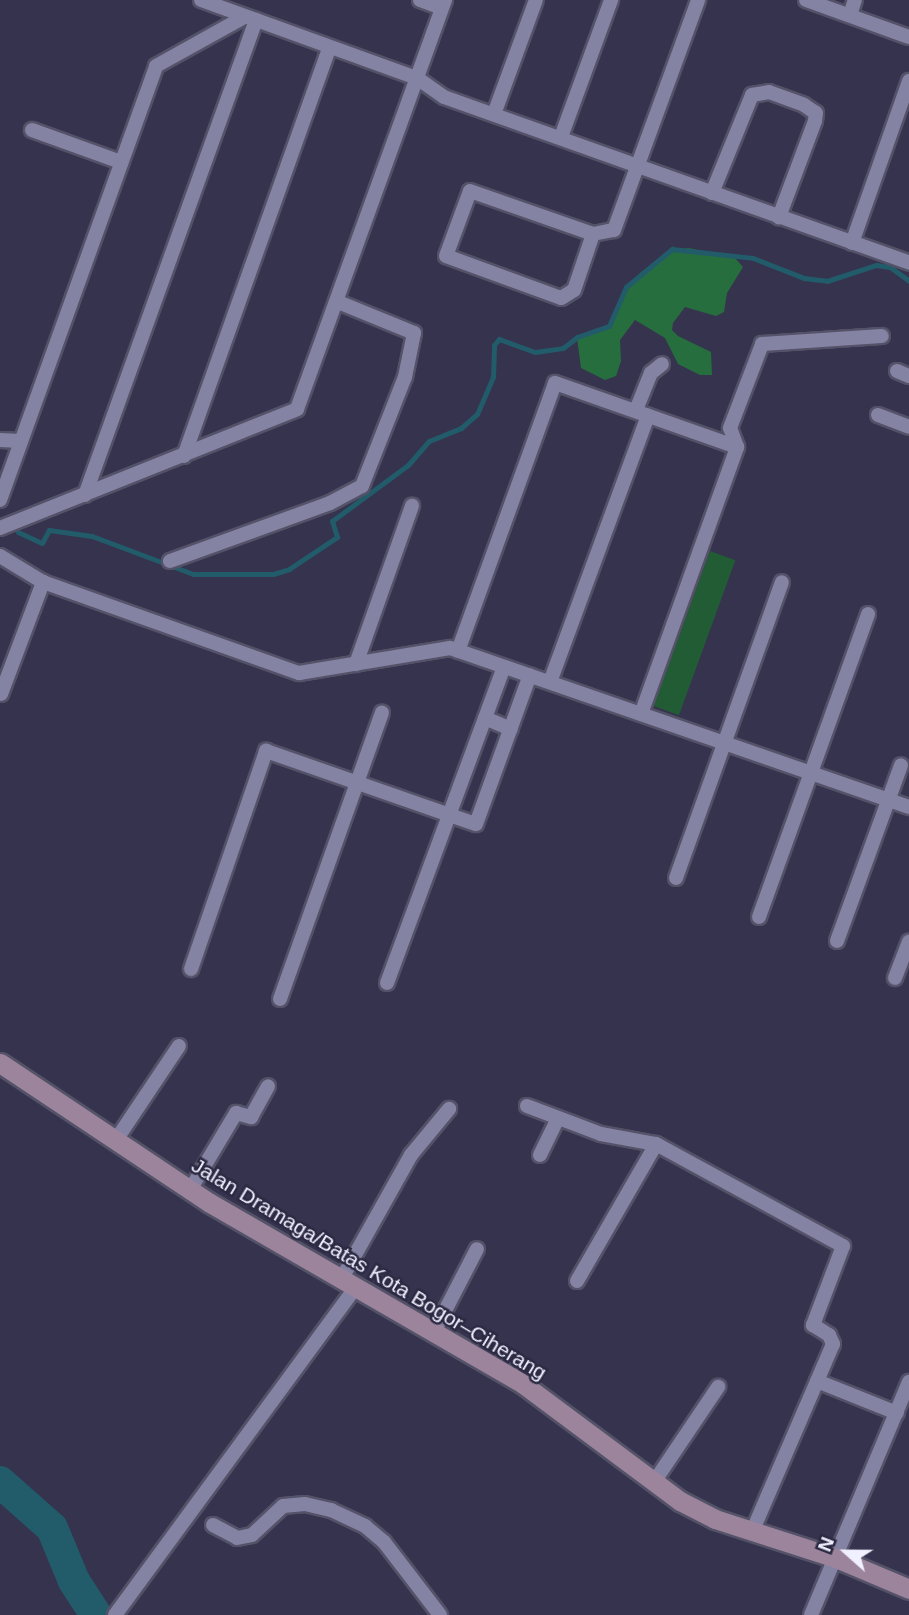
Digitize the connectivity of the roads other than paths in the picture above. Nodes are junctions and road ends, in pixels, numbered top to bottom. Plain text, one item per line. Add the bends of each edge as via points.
1 (201, 0) edge
2 (420, 0) edge
3 (536, 0) edge
4 (611, 0) edge
5 (698, 0) edge
6 (806, 0) edge
7 (855, 0) edge
8 (444, 4) edge
9 (850, 15) junction
10 (250, 19) junction
11 (909, 37) edge
12 (330, 47) junction
13 (417, 78) junction
14 (909, 81) edge
15 (494, 114) junction
16 (32, 130) dead end
17 (561, 137) junction
18 (121, 162) junction
19 (639, 166) junction
20 (712, 193) junction
21 (779, 217) junction
22 (593, 234) junction
23 (852, 243) junction
24 (909, 263) edge
25 (338, 302) junction
26 (882, 336) dead end
27 (662, 364) dead end
28 (642, 412) junction
29 (878, 415) dead end
30 (730, 428) junction
31 (909, 428) edge
32 (712, 438) junction
33 (0, 440) edge
34 (21, 441) junction
35 (737, 447) junction
36 (184, 456) junction
37 (85, 495) junction
38 (0, 500) edge
39 (412, 506) dead end
40 (0, 528) edge
41 (0, 555) edge
42 (170, 561) dead end
43 (43, 582) junction
44 (782, 582) dead end
45 (868, 614) dead end
46 (458, 651) junction
47 (356, 664) junction
48 (504, 667) junction
49 (530, 675) junction
50 (550, 682) junction
51 (1, 694) edge
52 (382, 713) dead end
53 (641, 714) junction
54 (485, 718) junction
55 (511, 729) junction
56 (725, 743) junction
57 (901, 765) dead end
58 (810, 772) junction
59 (358, 783) junction
60 (888, 800) junction
61 (909, 807) edge
62 (450, 814) junction
63 (676, 878) dead end
64 (759, 917) dead end
65 (837, 941) dead end
66 (909, 942) edge
67 (191, 968) dead end
68 (895, 978) dead end
69 (387, 983) dead end
70 (280, 999) dead end
71 (179, 1046) dead end
72 (0, 1063) edge
73 (268, 1086) dead end
74 (527, 1106) dead end
75 (449, 1109) dead end
76 (557, 1120) junction
77 (116, 1140) junction
78 (656, 1144) junction
79 (540, 1155) dead end
80 (190, 1190) junction
81 (477, 1249) dead end
82 (577, 1281) dead end
83 (349, 1282) junction
84 (435, 1330) junction
85 (817, 1381) junction
86 (909, 1382) edge
87 (718, 1387) dead end
88 (897, 1413) junction
89 (654, 1482) junction
90 (213, 1525) dead end
91 (752, 1531) junction
92 (836, 1558) junction
93 (909, 1589) edge
94 (115, 1614) edge
95 (440, 1615) edge
96 (811, 1615) edge

1 - 10 street
2 - 8 street
3 - 15 street
4 - 17 street
5 - 19 street
6 - 9 street
7 - 9 street
8 - 13 street
9 - 11 street
10 - 12 street
10 - 18 street via 156,66
10 - 37 street
12 - 13 street
12 - 36 street
13 - 15 street via 444,97
13 - 25 street
14 - 23 street
15 - 17 street
16 - 18 street
17 - 19 street
18 - 34 street
19 - 20 street
19 - 22 street via 614,230
20 - 21 street
20 - 21 street via 752,95 769,92 816,113
21 - 23 street
22 - 22 street via 470,191 446,256 561,298 574,290
23 - 24 street
25 - 36 street via 297,409
25 - 42 street via 414,333 405,377 362,486 330,503
26 - 30 street via 762,344
27 - 28 street via 651,373
28 - 32 street
28 - 46 street via 555,383
28 - 50 street
29 - 31 street
30 - 32 street
30 - 35 street
32 - 35 street
33 - 34 street
34 - 38 street
35 - 53 street
36 - 37 street
37 - 40 street
39 - 47 street
41 - 43 street
43 - 47 street via 299,673
43 - 51 street
44 - 56 street
45 - 58 street
46 - 47 street via 450,648
46 - 48 street
48 - 49 street
48 - 54 street
49 - 50 street
49 - 55 street
50 - 53 street
52 - 59 street
53 - 56 street
54 - 55 street
54 - 62 street
55 - 62 street via 476,824
56 - 58 street
56 - 63 street
57 - 60 street
58 - 60 street
58 - 64 street
59 - 62 street
59 - 67 street via 266,751
59 - 70 street
60 - 61 street
60 - 65 street
62 - 69 street
66 - 68 street
71 - 77 street
72 - 77 street, Jalan Dramaga/Batas Kota Bogor–Ciherang
73 - 80 street via 251,1117 239,1113 233,1117
74 - 76 street
75 - 83 street via 411,1154
76 - 78 street
76 - 79 street
77 - 80 street, Jalan Dramaga/Batas Kota Bogor–Ciherang
78 - 82 street
78 - 85 street via 843,1246 813,1325 829,1335 833,1344
80 - 83 street, Jalan Dramaga/Batas Kota Bogor–Ciherang
81 - 84 street
83 - 84 street, Jalan Dramaga/Batas Kota Bogor–Ciherang
83 - 94 street
84 - 89 street, Jalan Dramaga/Batas Kota Bogor–Ciherang via 523,1384
85 - 88 street
85 - 91 street
86 - 88 street
87 - 89 street
88 - 92 street
89 - 91 street, Jalan Dramaga/Batas Kota Bogor–Ciherang via 703,1513
90 - 95 street via 237,1538 251,1535 283,1506 305,1504 331,1510 365,1526 384,1542
91 - 92 street, Jalan Dramaga/Batas Kota Bogor–Ciherang
92 - 93 street, Jalan Dramaga/Batas Kota Bogor–Ciherang
92 - 96 street

